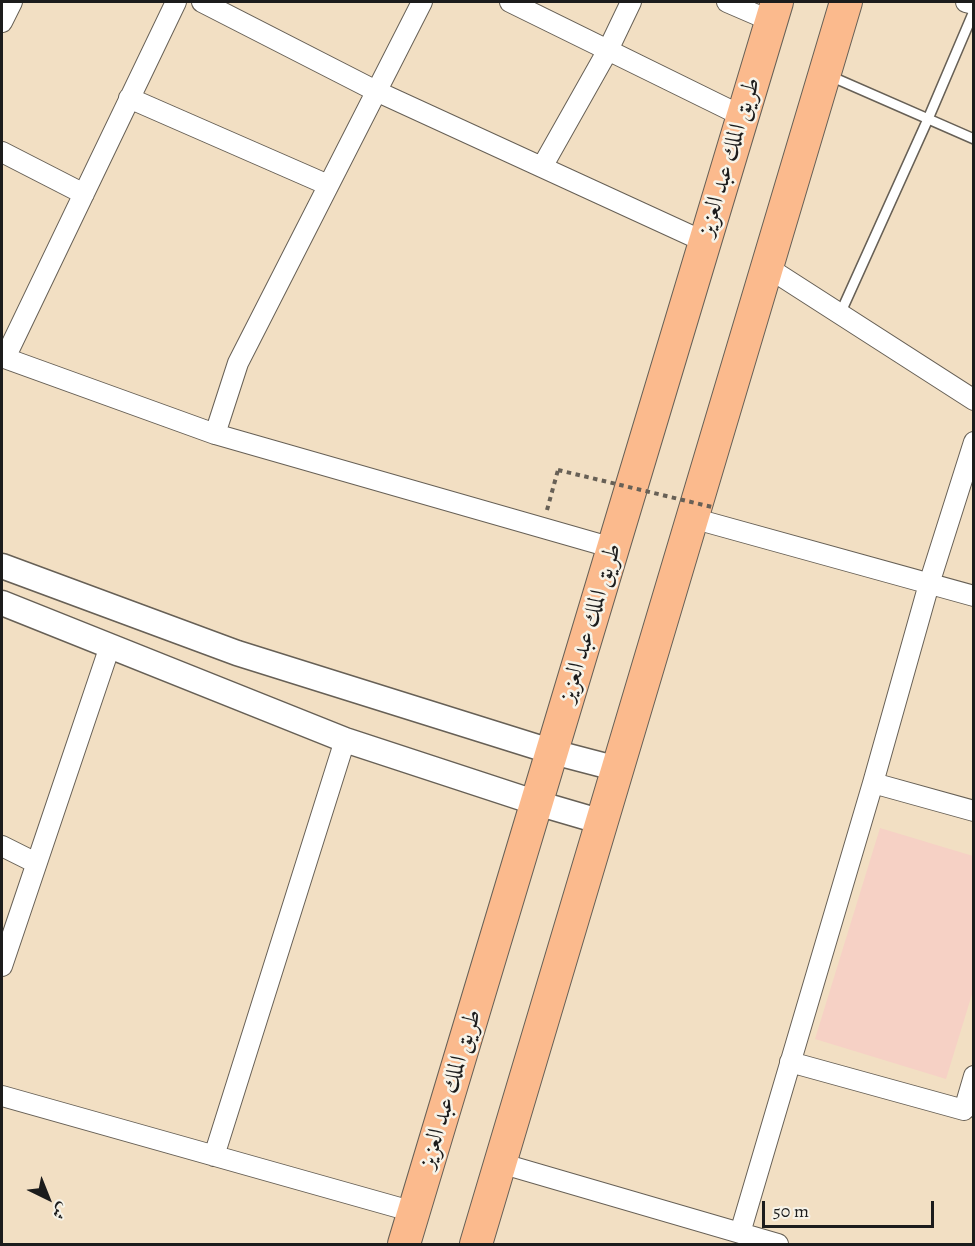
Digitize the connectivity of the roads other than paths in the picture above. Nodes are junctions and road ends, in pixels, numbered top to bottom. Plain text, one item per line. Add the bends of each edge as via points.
1 (12, 2) edge
2 (176, 2) edge
3 (202, 2) edge
4 (422, 2) edge
5 (510, 2) edge
6 (631, 2) edge
7 (727, 2) edge
8 (846, 2) edge
9 (966, 2) edge
10 (974, 4) edge
11 (774, 11) edge
12 (974, 11) edge
13 (2, 22) edge
14 (608, 50) junction
15 (825, 73) junction
16 (376, 91) junction
17 (129, 98) junction
18 (742, 116) junction
19 (928, 119) junction
20 (974, 139) edge
21 (2, 152) edge
22 (542, 167) junction
23 (328, 185) junction
24 (84, 194) junction
25 (705, 242) junction
26 (767, 267) junction
27 (840, 314) junction
28 (3, 358) edge
29 (974, 400) edge
30 (215, 434) junction
31 (974, 442) edge
32 (702, 513) junction
33 (614, 548) junction
34 (2, 566) edge
35 (929, 584) junction
36 (974, 596) edge
37 (2, 603) edge
38 (110, 646) junction
39 (345, 740) junction
40 (553, 752) junction
41 (618, 769) junction
42 (873, 783) junction
43 (537, 803) junction
44 (974, 811) edge
45 (602, 822) junction
46 (2, 846) edge
47 (36, 863) junction
48 (2, 966) edge
49 (790, 1062) junction
50 (974, 1076) edge
51 (2, 1096) edge
52 (214, 1156) junction
53 (500, 1162) junction
54 (414, 1212) junction
55 (740, 1233) junction
56 (766, 1243) edge
57 (404, 1245) edge
58 (476, 1245) edge

1 - 13 street
2 - 17 street
3 - 16 street
4 - 16 street
5 - 14 street
6 - 14 street
7 - 11 street
8 - 15 highway
9 - 10 street
11 - 18 highway, طريق الملك عبد العزيز
12 - 19 lane
14 - 18 street
14 - 22 street
15 - 19 lane
15 - 26 highway
16 - 22 street
16 - 23 street
17 - 23 street
17 - 24 street
18 - 25 highway, طريق الملك عبد العزيز
19 - 20 lane
19 - 27 lane
21 - 24 street
22 - 25 street
23 - 30 street via 238,363
24 - 28 street
25 - 33 highway, طريق الملك عبد العزيز
26 - 27 street
26 - 32 highway
27 - 29 street
28 - 30 street
30 - 33 street
31 - 35 street
32 - 35 street
32 - 41 highway
33 - 40 highway, طريق الملك عبد العزيز
34 - 40 street via 237,653
35 - 36 street
35 - 42 street
37 - 38 street
38 - 39 street
38 - 47 street
39 - 43 street
39 - 52 street
40 - 41 street
40 - 43 highway, طريق الملك عبد العزيز
41 - 45 highway
42 - 44 street
42 - 49 street
43 - 45 street
43 - 54 highway, طريق الملك عبد العزيز
45 - 53 highway
46 - 47 street
47 - 48 street
49 - 50 street via 966,1112
49 - 55 street
51 - 52 street
52 - 54 street
53 - 55 street
53 - 58 highway
54 - 57 highway, طريق الملك عبد العزيز
55 - 56 street

